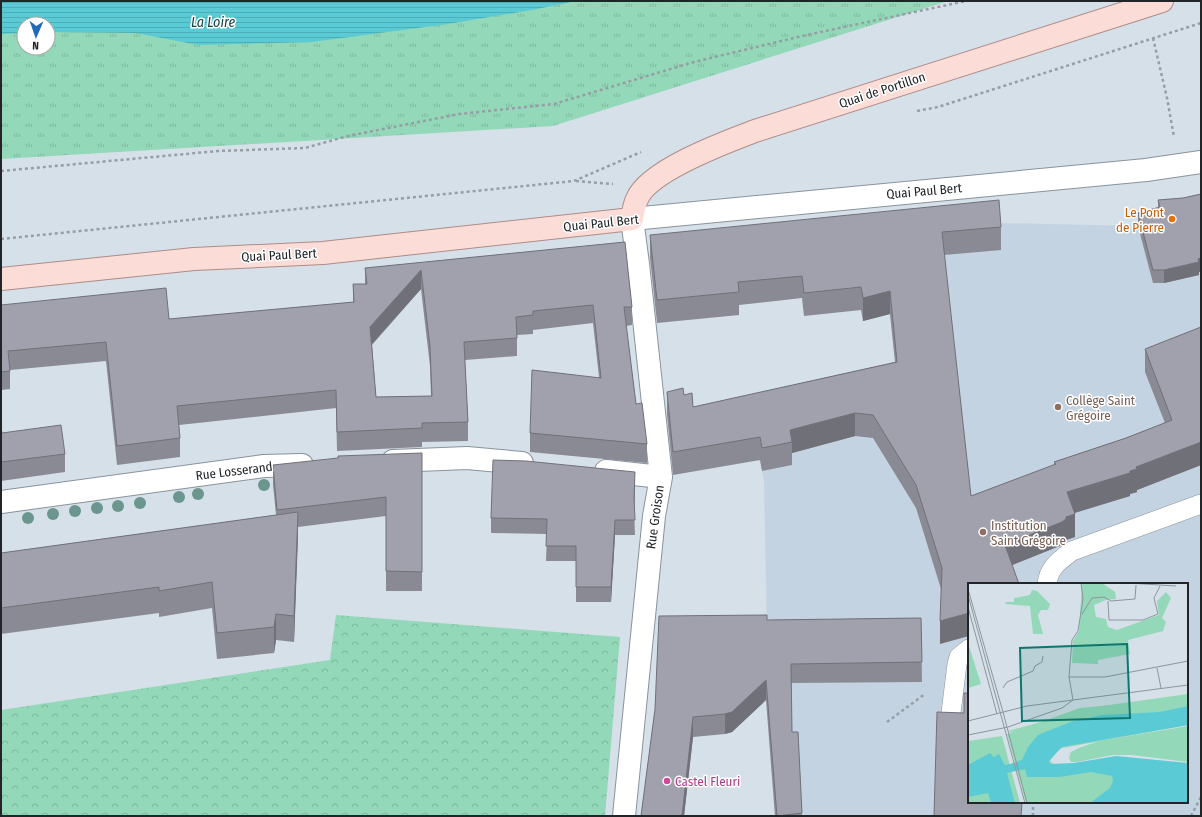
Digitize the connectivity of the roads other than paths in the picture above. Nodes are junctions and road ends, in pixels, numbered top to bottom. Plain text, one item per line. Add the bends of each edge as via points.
1 (1162, 1) edge
2 (1201, 162) edge
3 (632, 219) junction
4 (1, 279) edge
5 (374, 462) edge
6 (319, 464) edge
7 (543, 465) edge
8 (589, 469) edge
9 (661, 477) junction
10 (1, 502) edge
11 (1201, 504) edge
12 (1047, 583) edge
13 (968, 650) edge
14 (950, 721) edge
15 (624, 816) edge

1 - 3 main road, Quai de Portillon via 755,131 711,148 671,168 646,186 637,198
2 - 3 street, Quai Paul Bert via 1146,170
3 - 4 main road, Quai Paul Bert via 322,253 194,259
3 - 9 street, Rue Groison
5 - 7 street via 467,458
6 - 10 street, Rue Losserand via 264,466
8 - 9 street
9 - 15 street, Rue Groison via 654,516
11 - 12 lane via 1072,551 1058,562 1048,575
13 - 14 lane via 959,657 957,664

